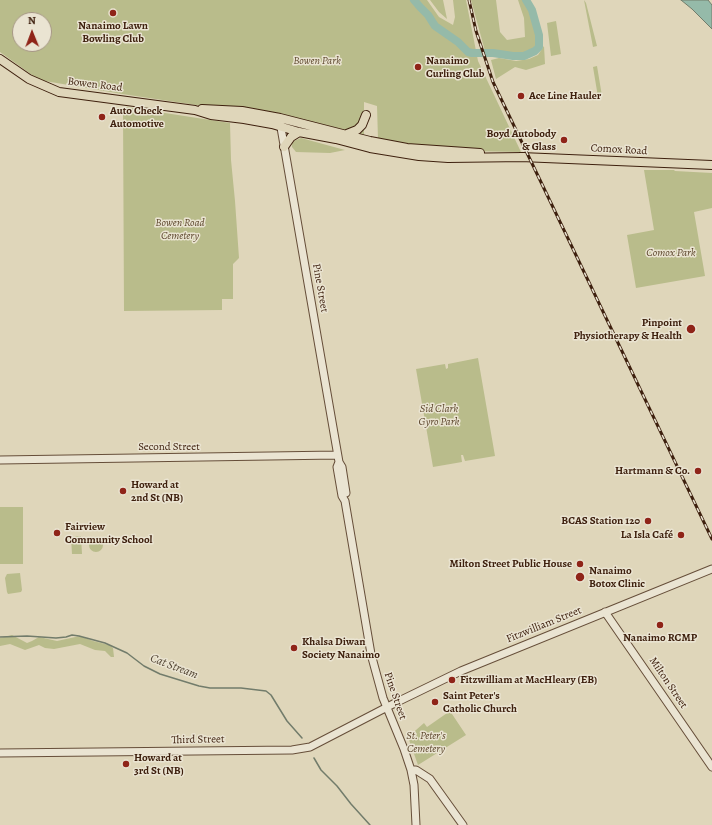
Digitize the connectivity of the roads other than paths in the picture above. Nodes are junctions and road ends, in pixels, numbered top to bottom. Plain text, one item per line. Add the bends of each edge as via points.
1 (0, 59) edge
2 (366, 116) dead end
3 (280, 122) junction
4 (299, 132) junction
5 (346, 135) junction
6 (370, 144) junction
7 (284, 147) junction
8 (712, 165) edge
9 (338, 459) junction
10 (0, 460) edge
11 (712, 569) edge
12 (606, 612) junction
13 (386, 708) junction
14 (0, 753) edge
15 (712, 767) edge
16 (411, 770) junction
17 (416, 825) edge
18 (463, 825) edge

1 - 3 main road, Bowen Road via 29,79 59,92 195,110 242,111
2 - 5 main road via 357,130
3 - 4 main road, Bowen Road
3 - 5 main road, Bowen Road
3 - 7 street, Pine Street
4 - 6 main road, Bowen Road
4 - 7 main road via 291,137
5 - 6 main road, Bowen Road
6 - 8 main road, Comox Road via 419,156 448,158 525,157
7 - 9 street, Pine Street
9 - 10 street, Second Street
9 - 13 street, Pine Street via 342,467 345,501 371,654
11 - 12 street, Fitzwilliam Street
12 - 13 street, Fitzwilliam Street via 461,671
12 - 15 street, Milton Street
13 - 14 street, Third Street via 310,747 292,750
13 - 16 street, Pine Street
16 - 17 street, Pine Street
16 - 18 street via 416,770 430,779

